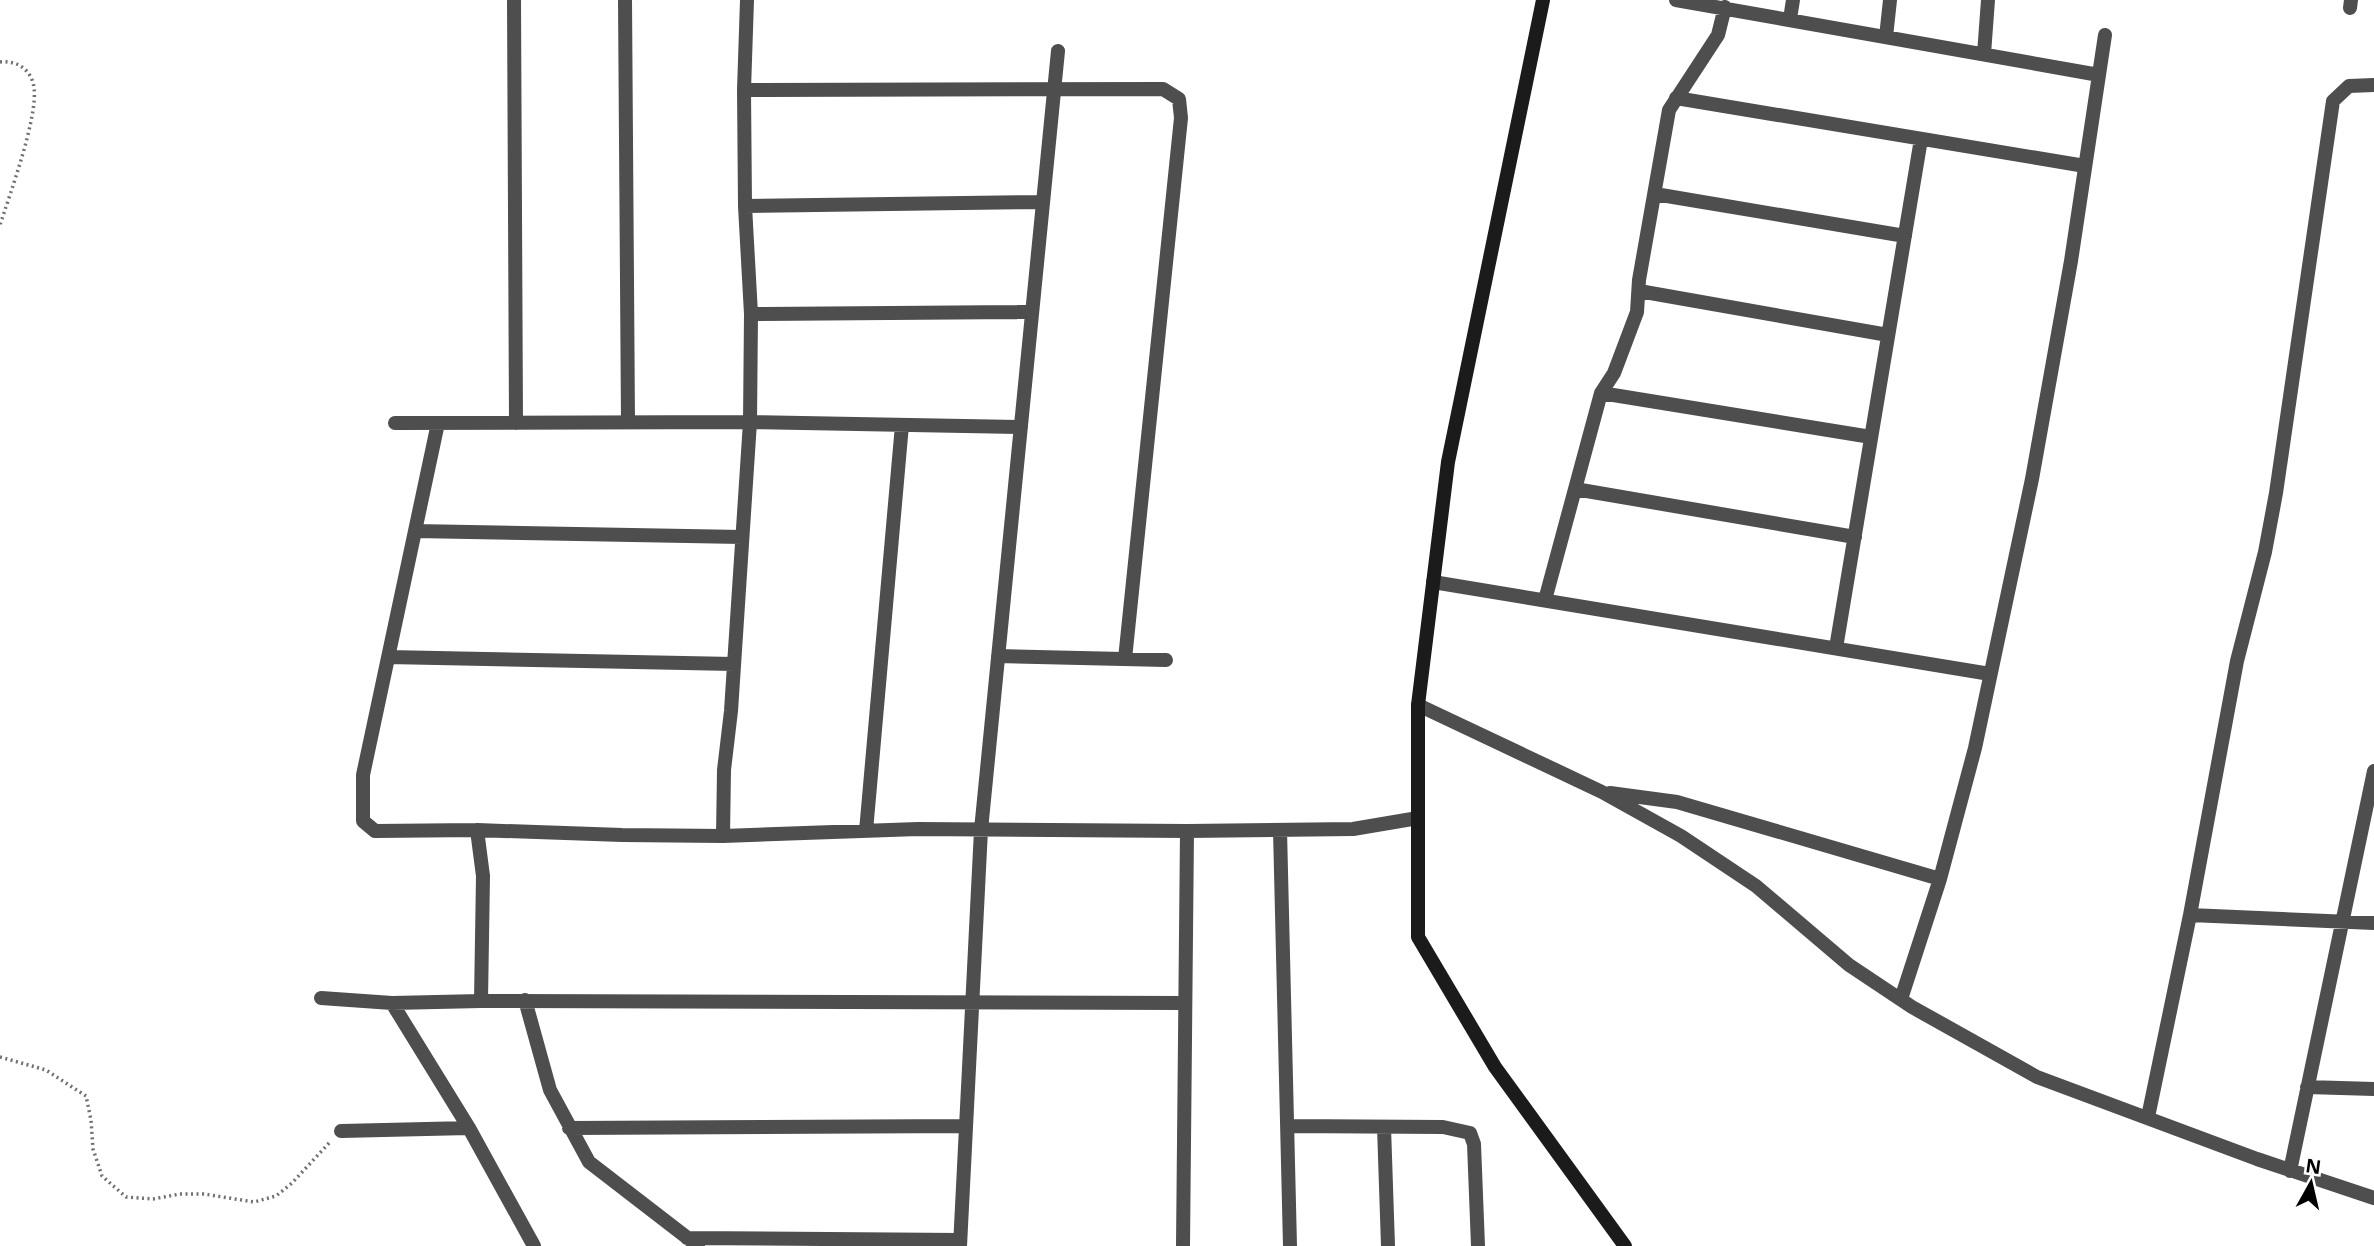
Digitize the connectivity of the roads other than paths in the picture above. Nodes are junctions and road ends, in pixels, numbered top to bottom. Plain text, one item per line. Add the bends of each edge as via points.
1 (514, 0) edge
2 (625, 0) edge
3 (747, 0) edge
4 (1543, 0) edge
5 (1676, 0) edge
6 (1793, 0) edge
7 (1891, 0) edge
8 (1989, 0) edge
9 (1692, 1) edge
10 (1725, 7) junction
11 (1790, 19) junction
12 (2105, 35) dead end
13 (1886, 37) junction
14 (1058, 51) dead end
15 (1984, 54) junction
16 (2099, 75) junction
17 (2374, 85) edge
18 (1054, 89) junction
19 (744, 90) junction
20 (1676, 98) junction
21 (1921, 139) junction
22 (2085, 166) junction
23 (1655, 194) junction
24 (1043, 202) junction
25 (745, 206) junction
26 (1905, 236) junction
27 (1639, 291) junction
28 (1032, 312) junction
29 (751, 314) junction
30 (1888, 335) junction
31 (1601, 393) junction
32 (628, 422) junction
33 (750, 422) junction
34 (395, 423) dead end
35 (438, 423) junction
36 (516, 423) junction
37 (902, 425) junction
38 (1021, 427) junction
39 (1871, 437) junction
40 (1575, 489) junction
41 (415, 531) junction
42 (742, 537) junction
43 (1855, 537) junction
44 (1433, 582) junction
45 (1545, 600) junction
46 (1836, 648) junction
47 (998, 656) junction
48 (388, 657) junction
49 (1125, 659) junction
50 (1166, 660) dead end
51 (734, 664) junction
52 (1990, 674) junction
53 (1418, 705) junction
54 (2374, 771) edge
55 (1602, 792) junction
56 (1418, 818) junction
57 (477, 830) junction
58 (981, 830) junction
59 (1280, 830) junction
60 (866, 831) junction
61 (1186, 831) junction
62 (723, 836) junction
63 (1940, 879) junction
64 (2190, 915) junction
65 (2342, 922) junction
66 (2374, 923) edge
67 (321, 998) dead end
68 (1902, 999) junction
69 (481, 1000) junction
70 (525, 1000) junction
71 (972, 1002) junction
72 (392, 1003) junction
73 (1185, 1003) junction
74 (2307, 1087) junction
75 (2374, 1089) edge
76 (2148, 1117) junction
77 (966, 1126) junction
78 (1288, 1126) junction
79 (1384, 1127) junction
80 (469, 1128) junction
81 (569, 1128) junction
82 (341, 1131) road end
83 (2290, 1171) junction
84 (2374, 1198) edge
85 (693, 1242) edge
86 (960, 1243) edge
87 (534, 1246) edge
88 (1183, 1246) edge
89 (1290, 1246) edge
90 (1388, 1246) edge
91 (1478, 1246) edge
92 (1625, 1246) edge

1 - 36 street
2 - 32 street
3 - 19 street
4 - 44 main road via 1448,462
5 - 9 street
6 - 11 street
7 - 13 street
8 - 15 street
9 - 10 street
10 - 11 street
10 - 20 street via 1718,35
11 - 13 street
12 - 16 street
13 - 15 street
14 - 18 street
15 - 16 street
16 - 22 street
17 - 64 street via 2349,86 2333,101 2276,492 2237,661
18 - 19 street
18 - 24 street
18 - 49 street via 1163,89 1180,99
19 - 25 street
20 - 21 street
20 - 23 street via 1669,110
21 - 22 street
21 - 26 street
22 - 52 street via 2032,479
23 - 26 street
23 - 27 street
24 - 25 street
24 - 28 street
25 - 29 street
26 - 30 street
27 - 30 street
27 - 31 street via 1626,346
28 - 29 street
28 - 38 street
29 - 33 street
30 - 39 street
31 - 39 street
31 - 40 street
32 - 33 street
32 - 36 street
33 - 37 street
33 - 42 street
34 - 35 street
35 - 36 street
35 - 41 street
37 - 38 street
37 - 60 street
38 - 47 street
39 - 43 street
40 - 43 street
40 - 45 street
41 - 42 street
41 - 48 street
42 - 51 street
43 - 46 street
44 - 45 street
44 - 53 main road
45 - 46 street
46 - 52 street
47 - 49 street
47 - 58 street
48 - 51 street
48 - 57 street via 363,775 363,821 376,831
49 - 50 street
51 - 62 street
52 - 63 street
53 - 55 street
53 - 56 main road
54 - 65 street
55 - 63 street via 1677,802
55 - 68 street via 1681,836 1756,886 1849,965
56 - 59 street via 1353,828
56 - 92 main road via 1418,937 1495,1068
57 - 62 street
57 - 69 street via 483,876
58 - 60 street
58 - 61 street
58 - 71 street
59 - 61 street
59 - 78 street
60 - 62 street
61 - 73 street
63 - 68 street
64 - 65 street
64 - 76 street
65 - 66 street
65 - 74 street
67 - 72 street
68 - 76 street via 2037,1077
69 - 70 street
69 - 72 street
70 - 71 street
70 - 81 street via 550,1090
71 - 73 street
71 - 77 street
72 - 80 street
73 - 88 street
74 - 75 street
74 - 83 street
76 - 83 street
77 - 81 street
77 - 86 street
78 - 79 street
78 - 89 street
79 - 90 street
79 - 91 street via 1443,1127 1470,1133
80 - 82 street
80 - 87 street
81 - 85 street via 589,1162
83 - 84 street
85 - 86 street

